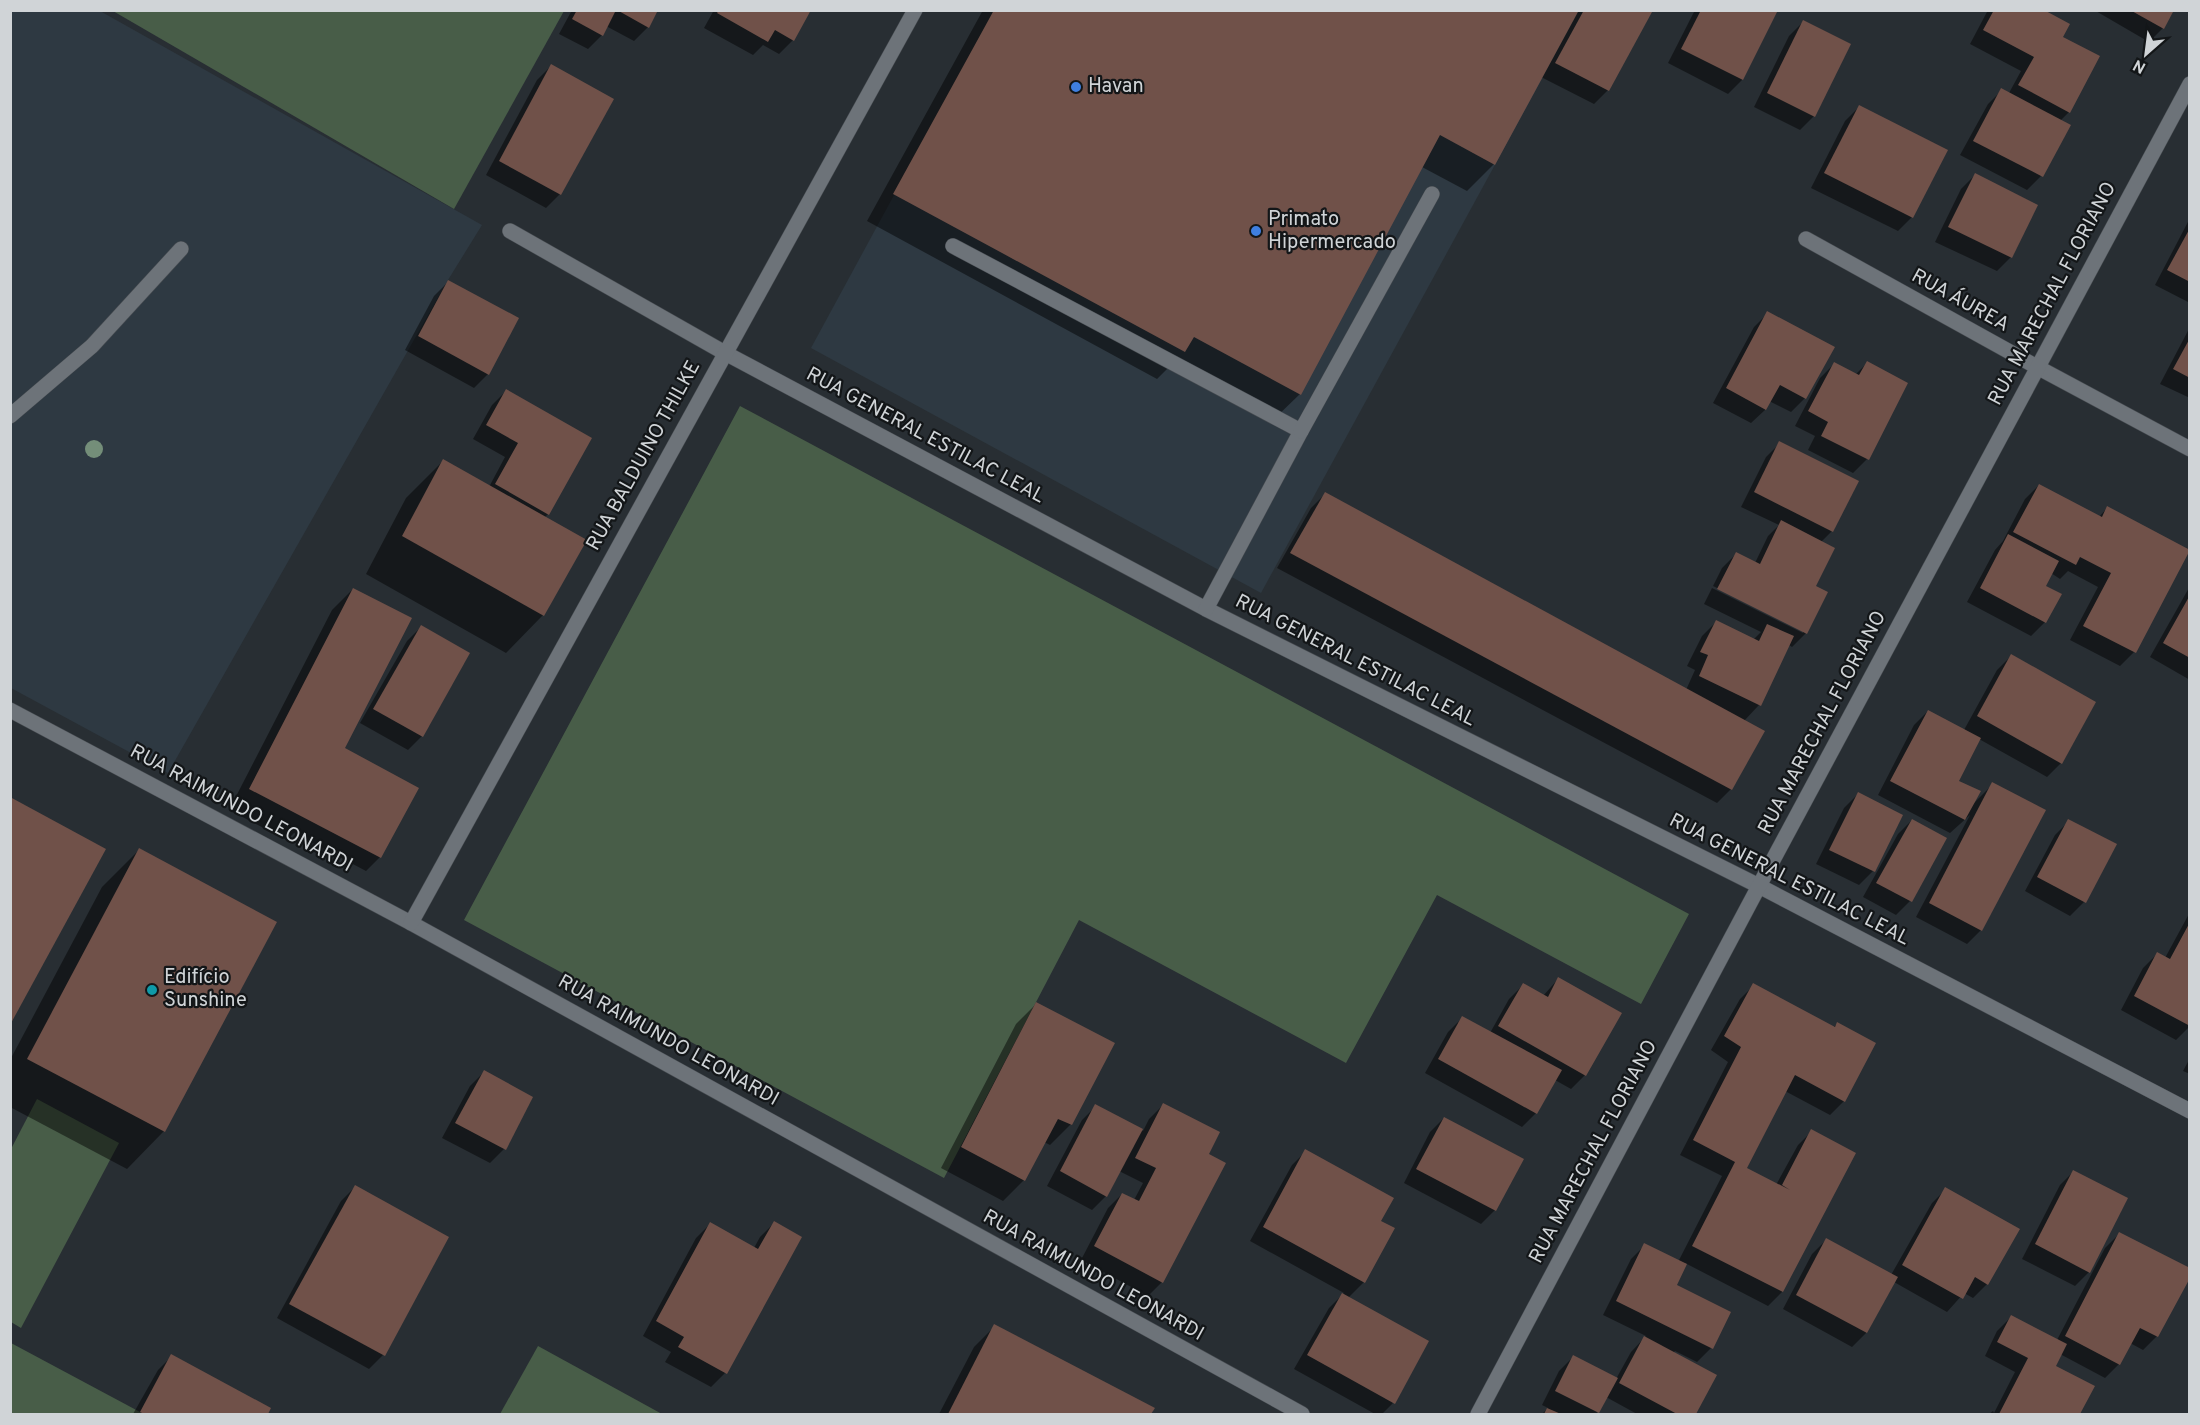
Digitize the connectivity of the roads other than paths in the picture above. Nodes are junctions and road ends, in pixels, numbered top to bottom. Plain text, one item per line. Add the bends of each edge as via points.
1 (915, 10) edge
2 (2190, 84) edge
3 (1432, 194) dead end
4 (510, 231) dead end
5 (1806, 239) dead end
6 (953, 246) dead end
7 (181, 249) dead end
8 (725, 353) junction
9 (2037, 368) junction
10 (10, 416) edge
11 (1301, 431) junction
12 (2190, 449) edge
13 (1206, 609) junction
14 (10, 711) edge
15 (1759, 886) junction
16 (411, 923) junction
17 (2190, 1112) edge
18 (1302, 1414) edge
19 (1478, 1414) edge

1 - 8 street, RUA BALDUINO THILKE
2 - 9 street, RUA MARECHAL FLORIANO
3 - 11 street
4 - 8 street, RUA GENERAL ESTILAC LEAL
5 - 9 street, RUA ÁUREA
6 - 11 street
7 - 10 street via 92,346
8 - 13 street, RUA GENERAL ESTILAC LEAL
8 - 16 street, RUA BALDUINO THILKE
9 - 12 street, RUA ÁUREA
9 - 15 street, RUA MARECHAL FLORIANO
11 - 13 street
13 - 15 street, RUA GENERAL ESTILAC LEAL
14 - 16 street, RUA RAIMUNDO LEONARDI
15 - 17 street, RUA GENERAL ESTILAC LEAL
15 - 19 street, RUA MARECHAL FLORIANO
16 - 18 street, RUA RAIMUNDO LEONARDI

